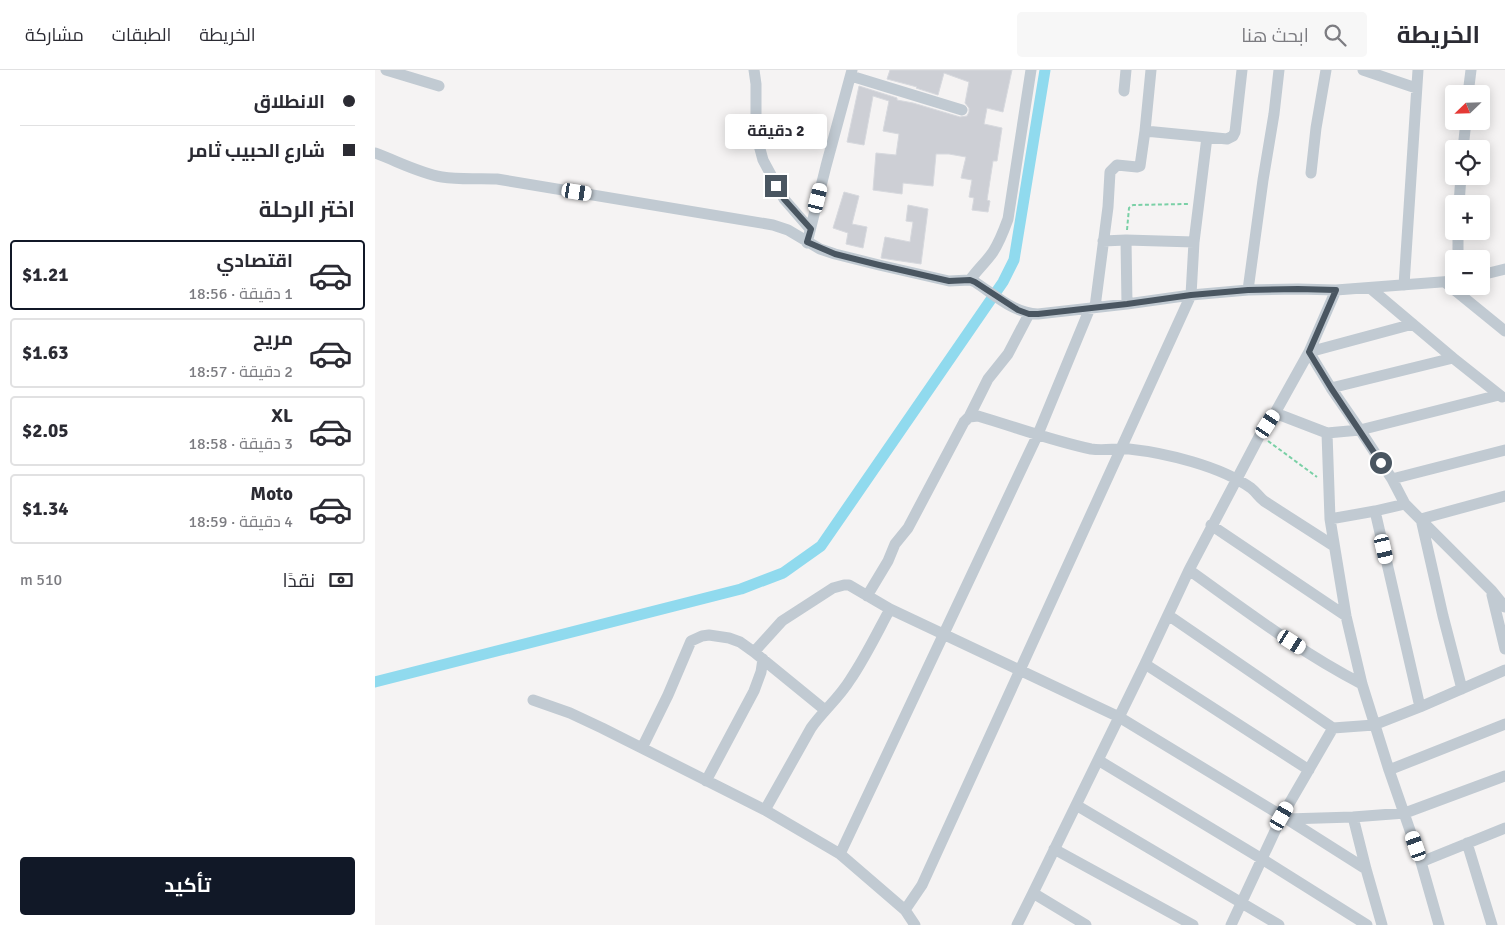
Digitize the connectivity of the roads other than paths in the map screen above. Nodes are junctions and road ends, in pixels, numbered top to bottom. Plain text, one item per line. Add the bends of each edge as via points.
1 (386, 70) edge
2 (755, 70) edge
3 (1031, 70) edge
4 (1126, 70) edge
5 (1151, 70) edge
6 (1242, 70) edge
7 (1279, 70) edge
8 (1326, 70) edge
9 (1363, 70) edge
10 (1418, 70) edge
11 (1471, 70) edge
12 (851, 73) edge
13 (1469, 85) edge
14 (439, 86) dead end
15 (1416, 88) junction
16 (1125, 91) dead end
17 (962, 110) dead end
18 (1145, 131) junction
19 (1207, 137) junction
20 (375, 153) edge
21 (1311, 174) dead end
22 (811, 229) junction
23 (1126, 240) junction
24 (1103, 241) junction
25 (807, 242) junction
26 (1194, 242) junction
27 (1505, 269) edge
28 (1490, 273) edge
29 (973, 281) junction
30 (1445, 282) edge
31 (1404, 285) junction
32 (1371, 288) junction
33 (1248, 290) junction
34 (1336, 290) junction
35 (1191, 295) junction
36 (1465, 295) edge
37 (1127, 304) junction
38 (1092, 307) junction
39 (1029, 314) junction
40 (1413, 324) junction
41 (1505, 330) edge
42 (1309, 352) junction
43 (1453, 358) junction
44 (1331, 388) junction
45 (1502, 397) edge
46 (1275, 413) junction
47 (969, 417) junction
48 (1360, 430) junction
49 (1327, 433) junction
50 (1038, 434) junction
51 (1119, 448) junction
52 (1505, 450) edge
53 (1392, 479) junction
54 (1237, 480) junction
55 (1505, 496) edge
56 (1405, 504) junction
57 (1375, 511) junction
58 (1330, 519) junction
59 (1421, 519) junction
60 (1211, 526) junction
61 (1334, 546) junction
62 (1189, 570) junction
63 (1491, 590) junction
64 (867, 596) junction
65 (1505, 607) edge
66 (890, 610) junction
67 (1168, 615) junction
68 (1346, 616) junction
69 (943, 635) junction
70 (1505, 649) edge
71 (759, 655) junction
72 (1145, 664) junction
73 (1019, 670) junction
74 (1505, 670) edge
75 (1362, 684) junction
76 (1462, 689) junction
77 (533, 700) dead end
78 (1420, 707) junction
79 (825, 710) junction
80 (1119, 717) junction
81 (1374, 724) junction
82 (1505, 724) edge
83 (1333, 728) junction
84 (642, 748) junction
85 (1097, 760) junction
86 (1309, 770) junction
87 (1389, 770) junction
88 (1505, 776) edge
89 (706, 781) junction
90 (1076, 805) junction
91 (765, 810) junction
92 (1405, 813) junction
93 (1353, 817) junction
94 (1285, 818) junction
95 (1505, 828) edge
96 (1467, 843) junction
97 (1054, 850) junction
98 (840, 854) junction
99 (1262, 859) junction
100 (1421, 862) junction
101 (1366, 869) junction
102 (1033, 892) junction
103 (1241, 902) junction
104 (905, 910) junction
105 (915, 925) edge
106 (1017, 925) edge
107 (1086, 925) edge
108 (1193, 925) edge
109 (1231, 925) edge
110 (1279, 925) edge
111 (1367, 925) edge
112 (1382, 925) edge
113 (1439, 925) edge
114 (1492, 925) edge

1 - 14 street
2 - 22 street via 756,134 763,160 784,199
3 - 29 street via 1008,219 996,247
4 - 16 street
5 - 18 street
6 - 19 street via 1233,136
7 - 33 street
8 - 21 street
9 - 15 street
10 - 15 street
11 - 13 street
12 - 17 street
12 - 22 street
15 - 31 street
18 - 19 street
18 - 24 street via 1140,166 1117,165 1110,172
19 - 26 street
20 - 25 street via 442,177 497,179 773,225
22 - 25 street
23 - 24 street
23 - 26 street
23 - 37 street
24 - 38 street
25 - 29 street via 835,254 879,265 949,281
26 - 35 street
27 - 28 street
29 - 39 street
30 - 31 street
31 - 32 street
32 - 34 street
32 - 40 street
33 - 34 street
33 - 35 street
34 - 42 street
35 - 37 street
35 - 51 street
36 - 41 street
37 - 38 street
38 - 39 street
38 - 50 street
39 - 47 street via 1008,354 988,379
40 - 42 street
40 - 43 street
42 - 44 street
42 - 46 street
43 - 44 street
43 - 45 street
44 - 48 street
45 - 48 street
46 - 49 street
46 - 54 street
47 - 50 street via 978,416
47 - 64 street
48 - 49 street
48 - 53 street
49 - 58 street
50 - 51 street via 1094,449
50 - 69 street
51 - 54 street via 1178,458
51 - 73 street
52 - 53 street
53 - 56 street
54 - 60 street
54 - 61 street
55 - 59 street
56 - 57 street
56 - 59 street
57 - 58 street
57 - 78 street
58 - 61 street
59 - 63 street
59 - 76 street
60 - 62 street
60 - 68 street
61 - 68 street
62 - 67 street
62 - 75 street via 1331,668
63 - 65 street
63 - 70 street
64 - 66 street
64 - 71 street via 849,585 833,588 778,624
66 - 69 street
66 - 79 street via 850,680
67 - 72 street
67 - 83 street
68 - 75 street
69 - 73 street
69 - 98 street
71 - 79 street
71 - 84 street via 729,638 702,636 691,642
71 - 89 street via 761,672 754,692
72 - 80 street
72 - 86 street
73 - 80 street
73 - 104 street via 921,885
74 - 76 street
75 - 81 street
76 - 78 street
77 - 84 street via 570,713
78 - 81 street
79 - 91 street via 799,748
80 - 85 street
80 - 94 street
81 - 83 street
81 - 87 street
82 - 87 street
83 - 86 street
84 - 89 street
85 - 90 street
85 - 99 street
86 - 94 street
87 - 92 street
88 - 92 street
89 - 91 street
90 - 97 street
90 - 103 street
91 - 98 street
92 - 93 street
92 - 100 street
93 - 94 street
93 - 101 street
94 - 99 street
94 - 101 street
95 - 96 street
96 - 100 street
96 - 114 street
97 - 102 street
97 - 108 street
98 - 104 street
99 - 103 street
99 - 111 street
100 - 113 street
101 - 112 street
102 - 106 street
102 - 107 street
103 - 109 street
103 - 110 street
104 - 105 street

